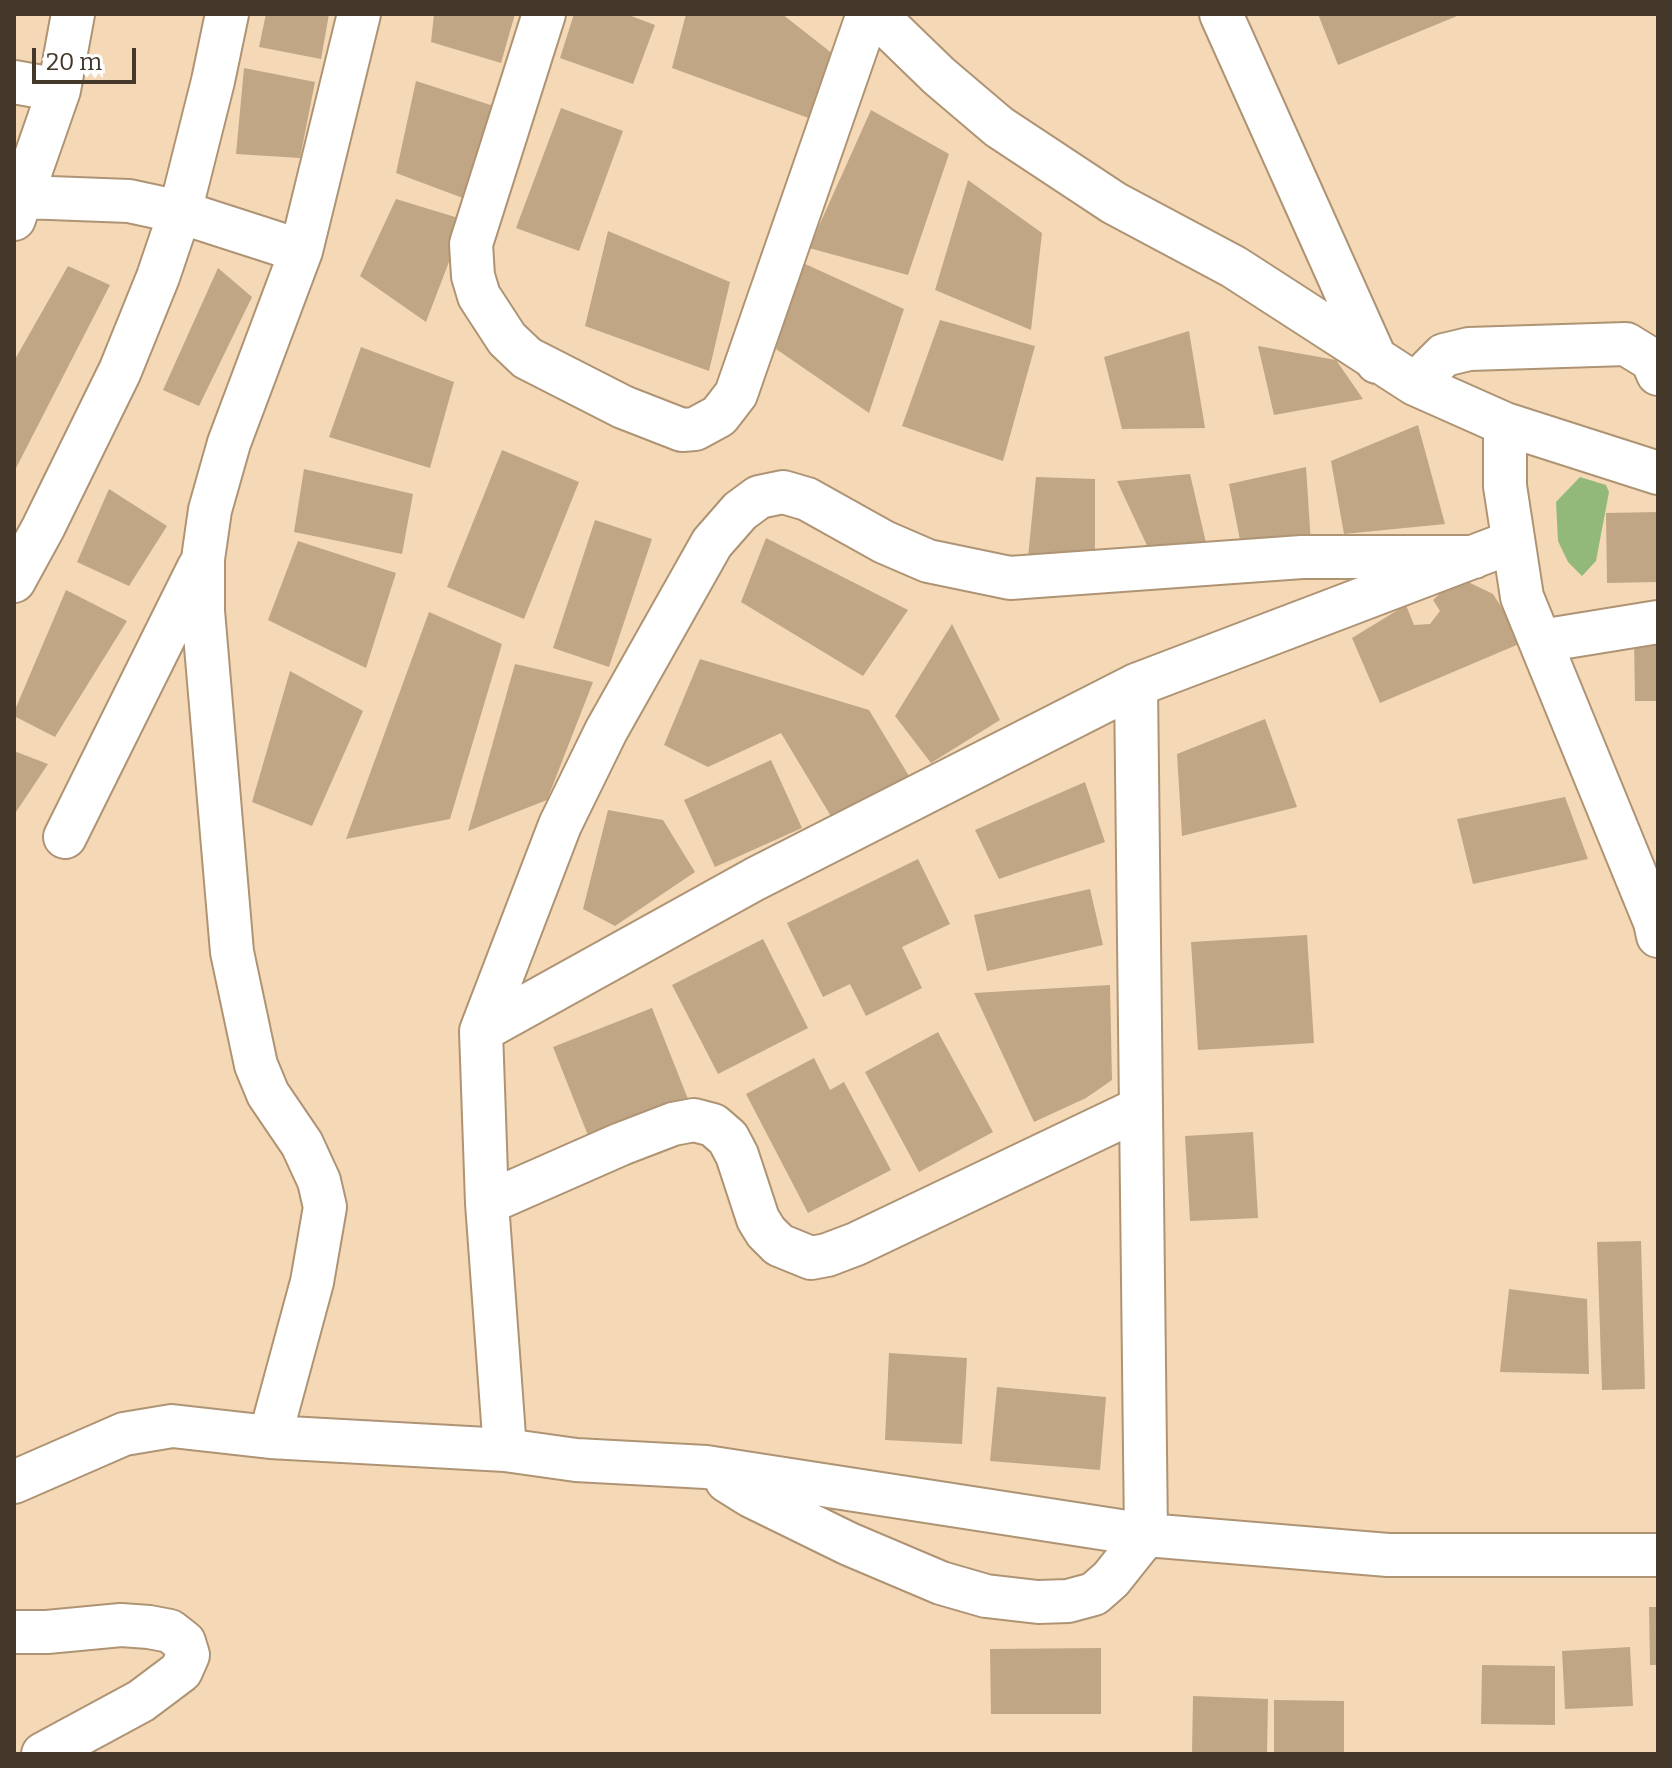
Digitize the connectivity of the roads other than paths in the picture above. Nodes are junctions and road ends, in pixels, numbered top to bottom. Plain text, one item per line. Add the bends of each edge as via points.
1 (73, 14) edge
2 (227, 14) edge
3 (359, 14) edge
4 (544, 14) edge
5 (868, 14) edge
6 (875, 14) edge
7 (1221, 14) edge
8 (14, 82) edge
9 (59, 90) junction
10 (19, 208) edge
11 (180, 212) junction
12 (301, 251) junction
13 (1377, 362) junction
14 (1658, 374) edge
15 (1415, 384) junction
16 (1505, 424) junction
17 (1658, 473) edge
18 (1493, 550) junction
19 (203, 559) junction
20 (14, 581) edge
21 (1658, 622) edge
22 (1541, 641) junction
23 (1136, 685) junction
24 (65, 837) dead end
25 (1657, 927) edge
26 (481, 1031) junction
27 (1141, 1108) junction
28 (487, 1203) junction
29 (270, 1437) junction
30 (505, 1450) junction
31 (706, 1467) junction
32 (14, 1482) edge
33 (1146, 1535) junction
34 (1658, 1555) edge
35 (14, 1632) edge
36 (43, 1754) edge

1 - 9 street
2 - 11 street
3 - 12 street
4 - 5 street via 471,244 479,296 507,339 527,358 682,430 719,416 736,394
6 - 13 street via 999,127 1114,203 1234,267
7 - 13 street
8 - 9 street
9 - 10 street
10 - 11 street via 129,201
11 - 12 street
11 - 20 street via 120,371
12 - 19 street via 229,443
13 - 15 street
14 - 15 street via 1652,360 1626,344 1469,349 1444,355
15 - 16 street
16 - 17 street
16 - 18 street via 1505,486
18 - 22 street
18 - 23 street
18 - 26 street via 1302,557 1010,578 928,561 807,499 783,492 759,497 712,543 606,731 560,825
19 - 24 street
19 - 29 street via 232,952 256,1065 268,1094 302,1144 325,1207 312,1282
21 - 22 street
22 - 25 street
23 - 26 street via 755,879
23 - 27 street
26 - 28 street
27 - 28 street via 856,1244 811,1258 779,1245 766,1232 728,1138 713,1125 694,1120 621,1144
27 - 33 street
28 - 30 street
29 - 30 street
29 - 32 street via 155,1427 124,1434
30 - 31 street
31 - 33 street
31 - 33 street via 751,1496 849,1544 986,1596 1038,1602 1094,1594
33 - 34 street via 1388,1555
35 - 36 street via 149,1627 170,1631 184,1642 188,1655 181,1671 141,1701

